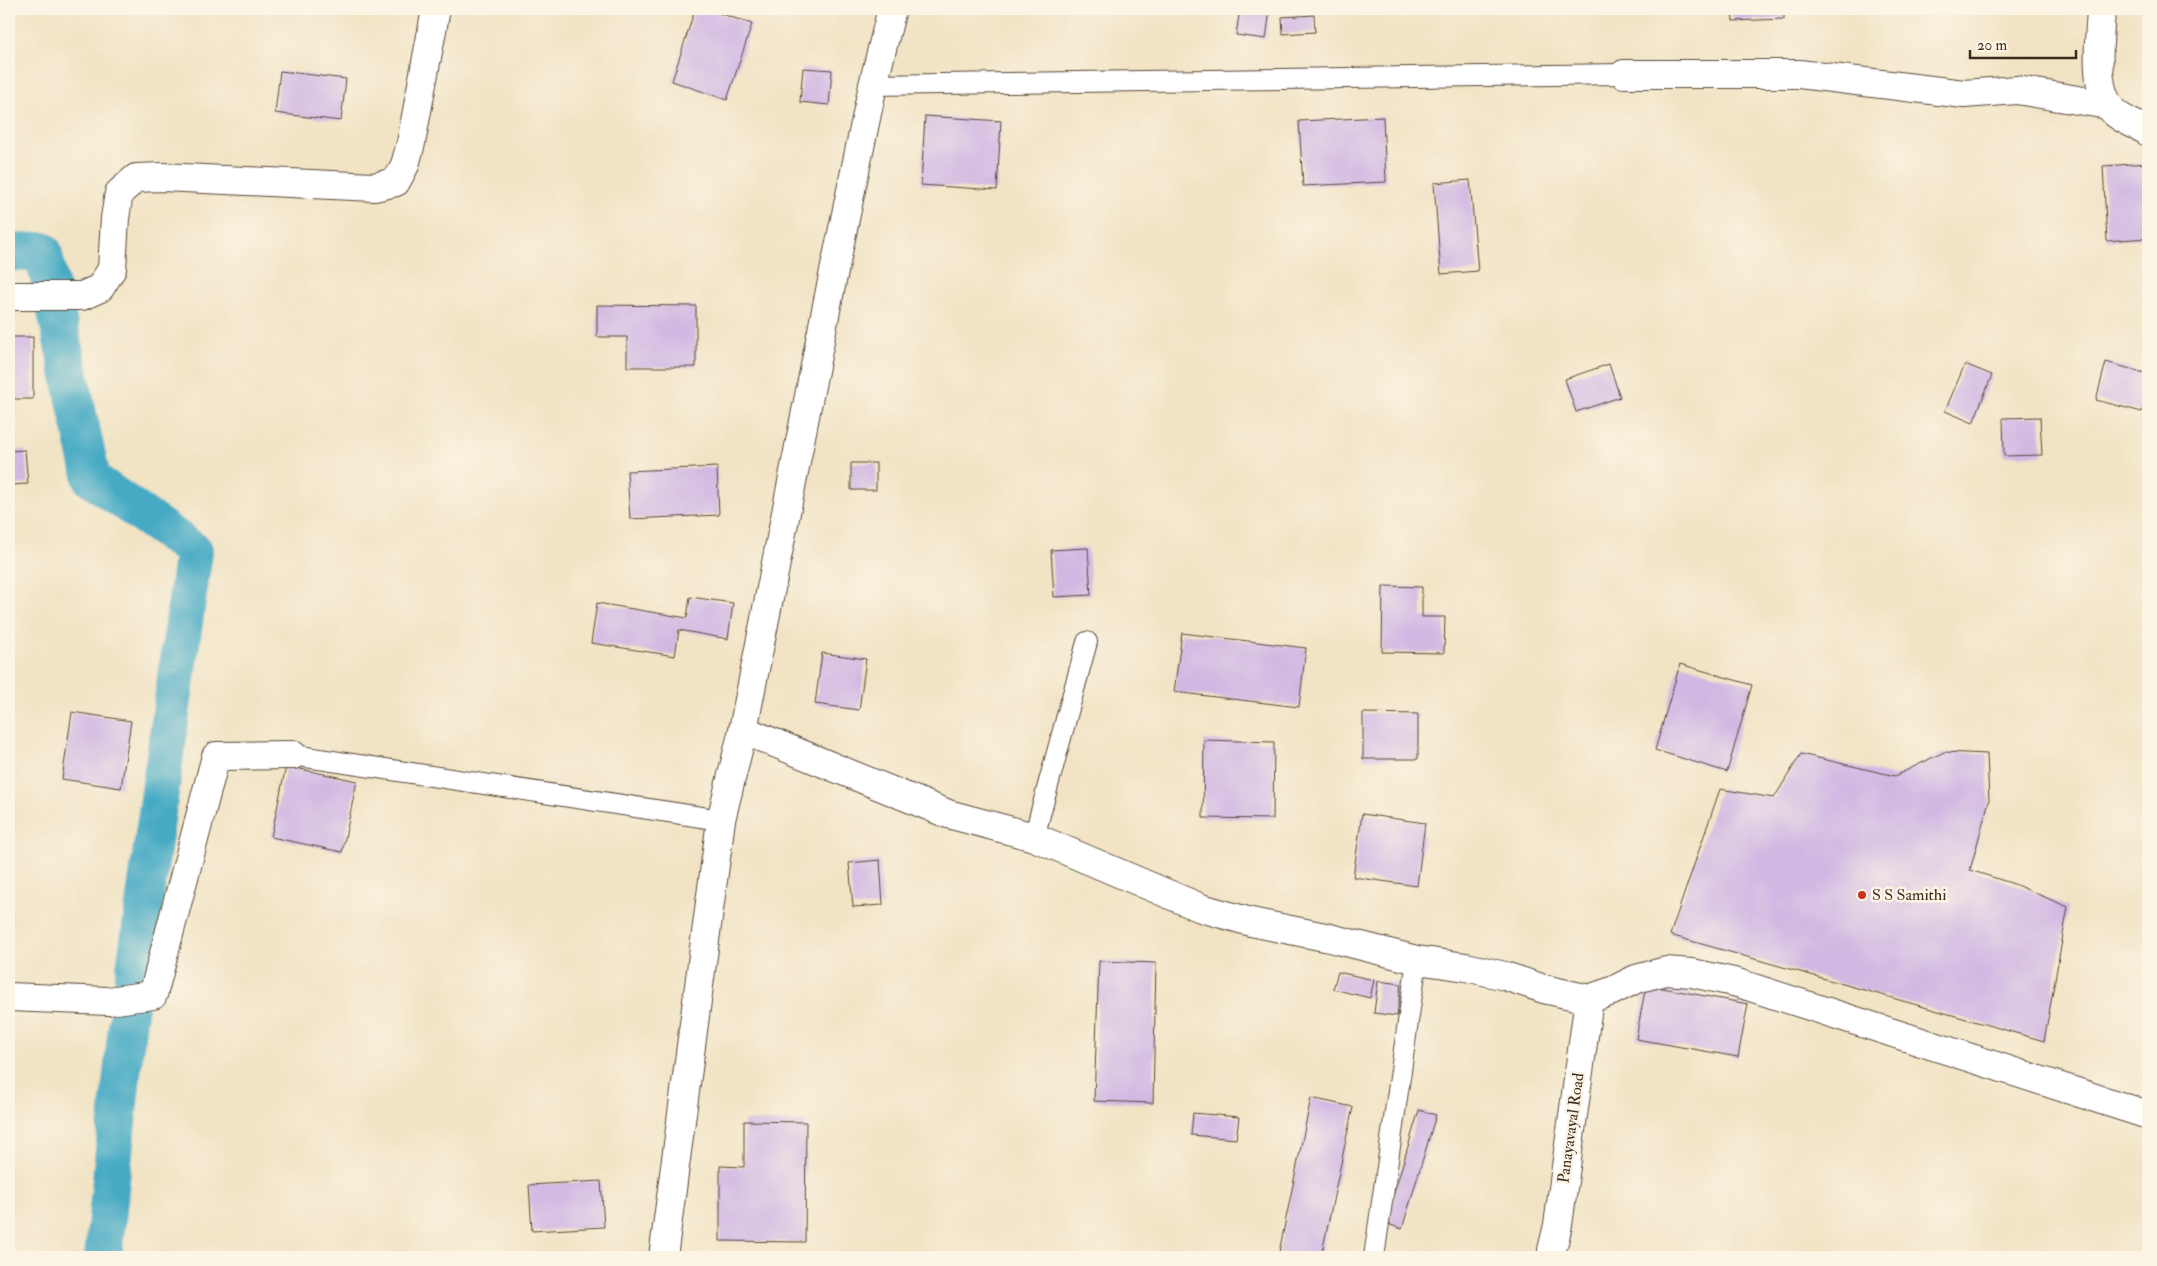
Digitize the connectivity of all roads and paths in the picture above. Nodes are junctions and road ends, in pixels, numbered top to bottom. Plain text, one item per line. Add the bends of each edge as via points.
1 (436, 9) edge
2 (892, 9) edge
3 (2101, 9) edge
4 (1624, 74) joint
5 (873, 85) junction
6 (2108, 105) junction
7 (2148, 132) edge
8 (9, 296) edge
9 (1088, 642) dead end
10 (743, 730) junction
11 (293, 755) joint
12 (721, 820) junction
13 (1034, 837) junction
14 (1417, 960) junction
15 (9, 997) edge
16 (1589, 999) junction
17 (2148, 1115) edge
18 (663, 1257) edge
19 (1374, 1257) edge
20 (1554, 1257) edge

1 - 8 street via 411,144 396,182 374,187 136,178 119,193 112,269 100,288 82,296
2 - 5 street
3 - 6 street via 2098,62 2100,83
4 - 5 lane
4 - 6 street via 1799,74 1964,94 2017,90
5 - 10 street
6 - 7 street via 2116,114
9 - 13 lane
10 - 12 street
10 - 13 street via 948,814
11 - 12 lane
11 - 15 street via 216,756 153,995 108,1001
12 - 18 street
13 - 14 street via 1201,908
14 - 16 street via 1497,974
14 - 19 lane
16 - 17 street via 1636,979 1666,971 1692,973 1738,983
16 - 20 street, Panayavayal Road via 1552,1250

